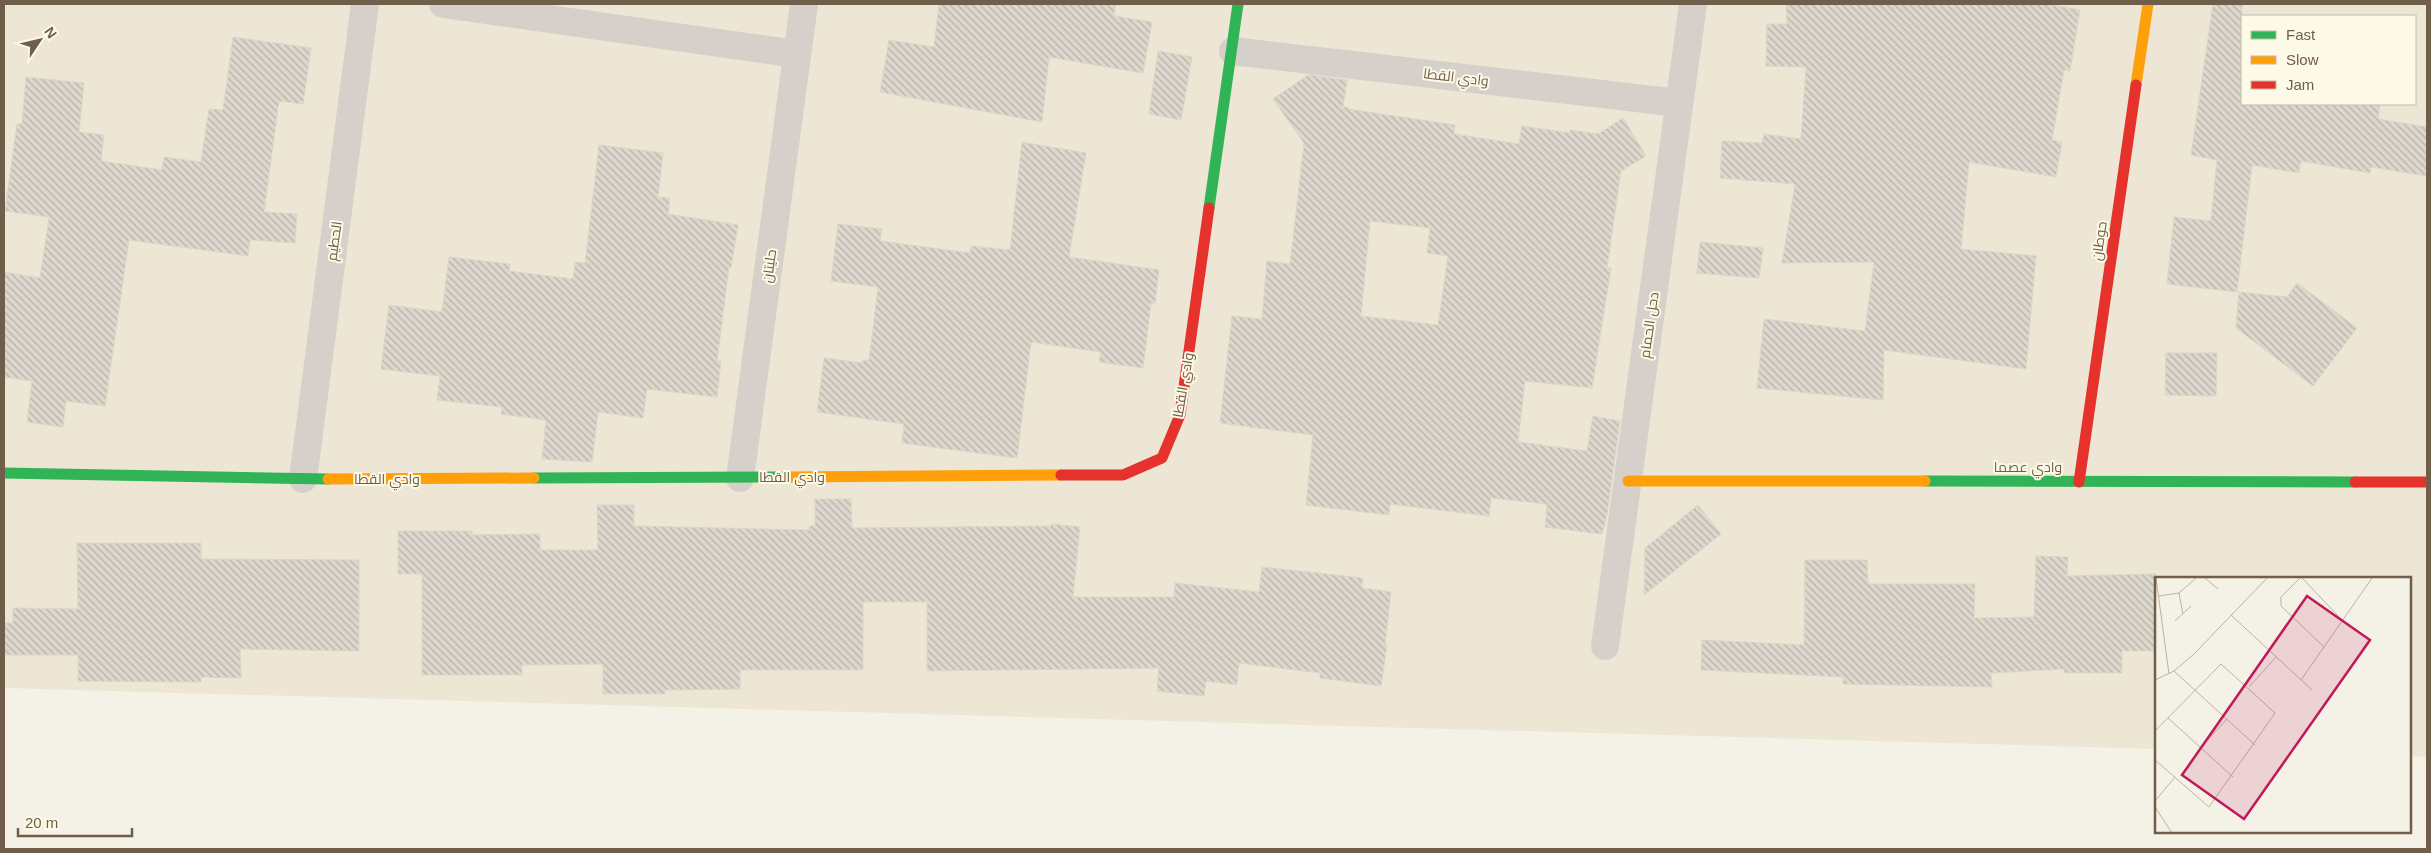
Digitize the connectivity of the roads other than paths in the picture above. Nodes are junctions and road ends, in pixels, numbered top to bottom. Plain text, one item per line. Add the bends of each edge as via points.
1 (366, 4) edge
2 (442, 4) edge
3 (804, 4) edge
4 (1238, 4) edge
5 (1693, 4) edge
6 (2148, 4) edge
7 (1232, 51) junction
8 (797, 54) junction
9 (1679, 103) junction
10 (4, 473) edge
11 (740, 478) junction
12 (302, 479) junction
13 (1628, 482) junction
14 (2078, 482) junction
15 (2427, 482) edge
16 (1605, 646) dead end

1 - 12 street, الحطيم
2 - 8 street
3 - 8 street, حليتان
4 - 7 street, وادي القطا
5 - 9 street, دحل الحمام
6 - 14 street, حوطان
7 - 9 street, وادي القطا
7 - 11 street, وادي القطا via 1180,415 1162,458 1123,475
8 - 11 street, حليتان
9 - 13 street, دحل الحمام
10 - 12 street, وادي القطا
11 - 12 street, وادي القطا
13 - 14 street, وادي عصما
13 - 16 street, دحل الحمام
14 - 15 street, وادي عصما

